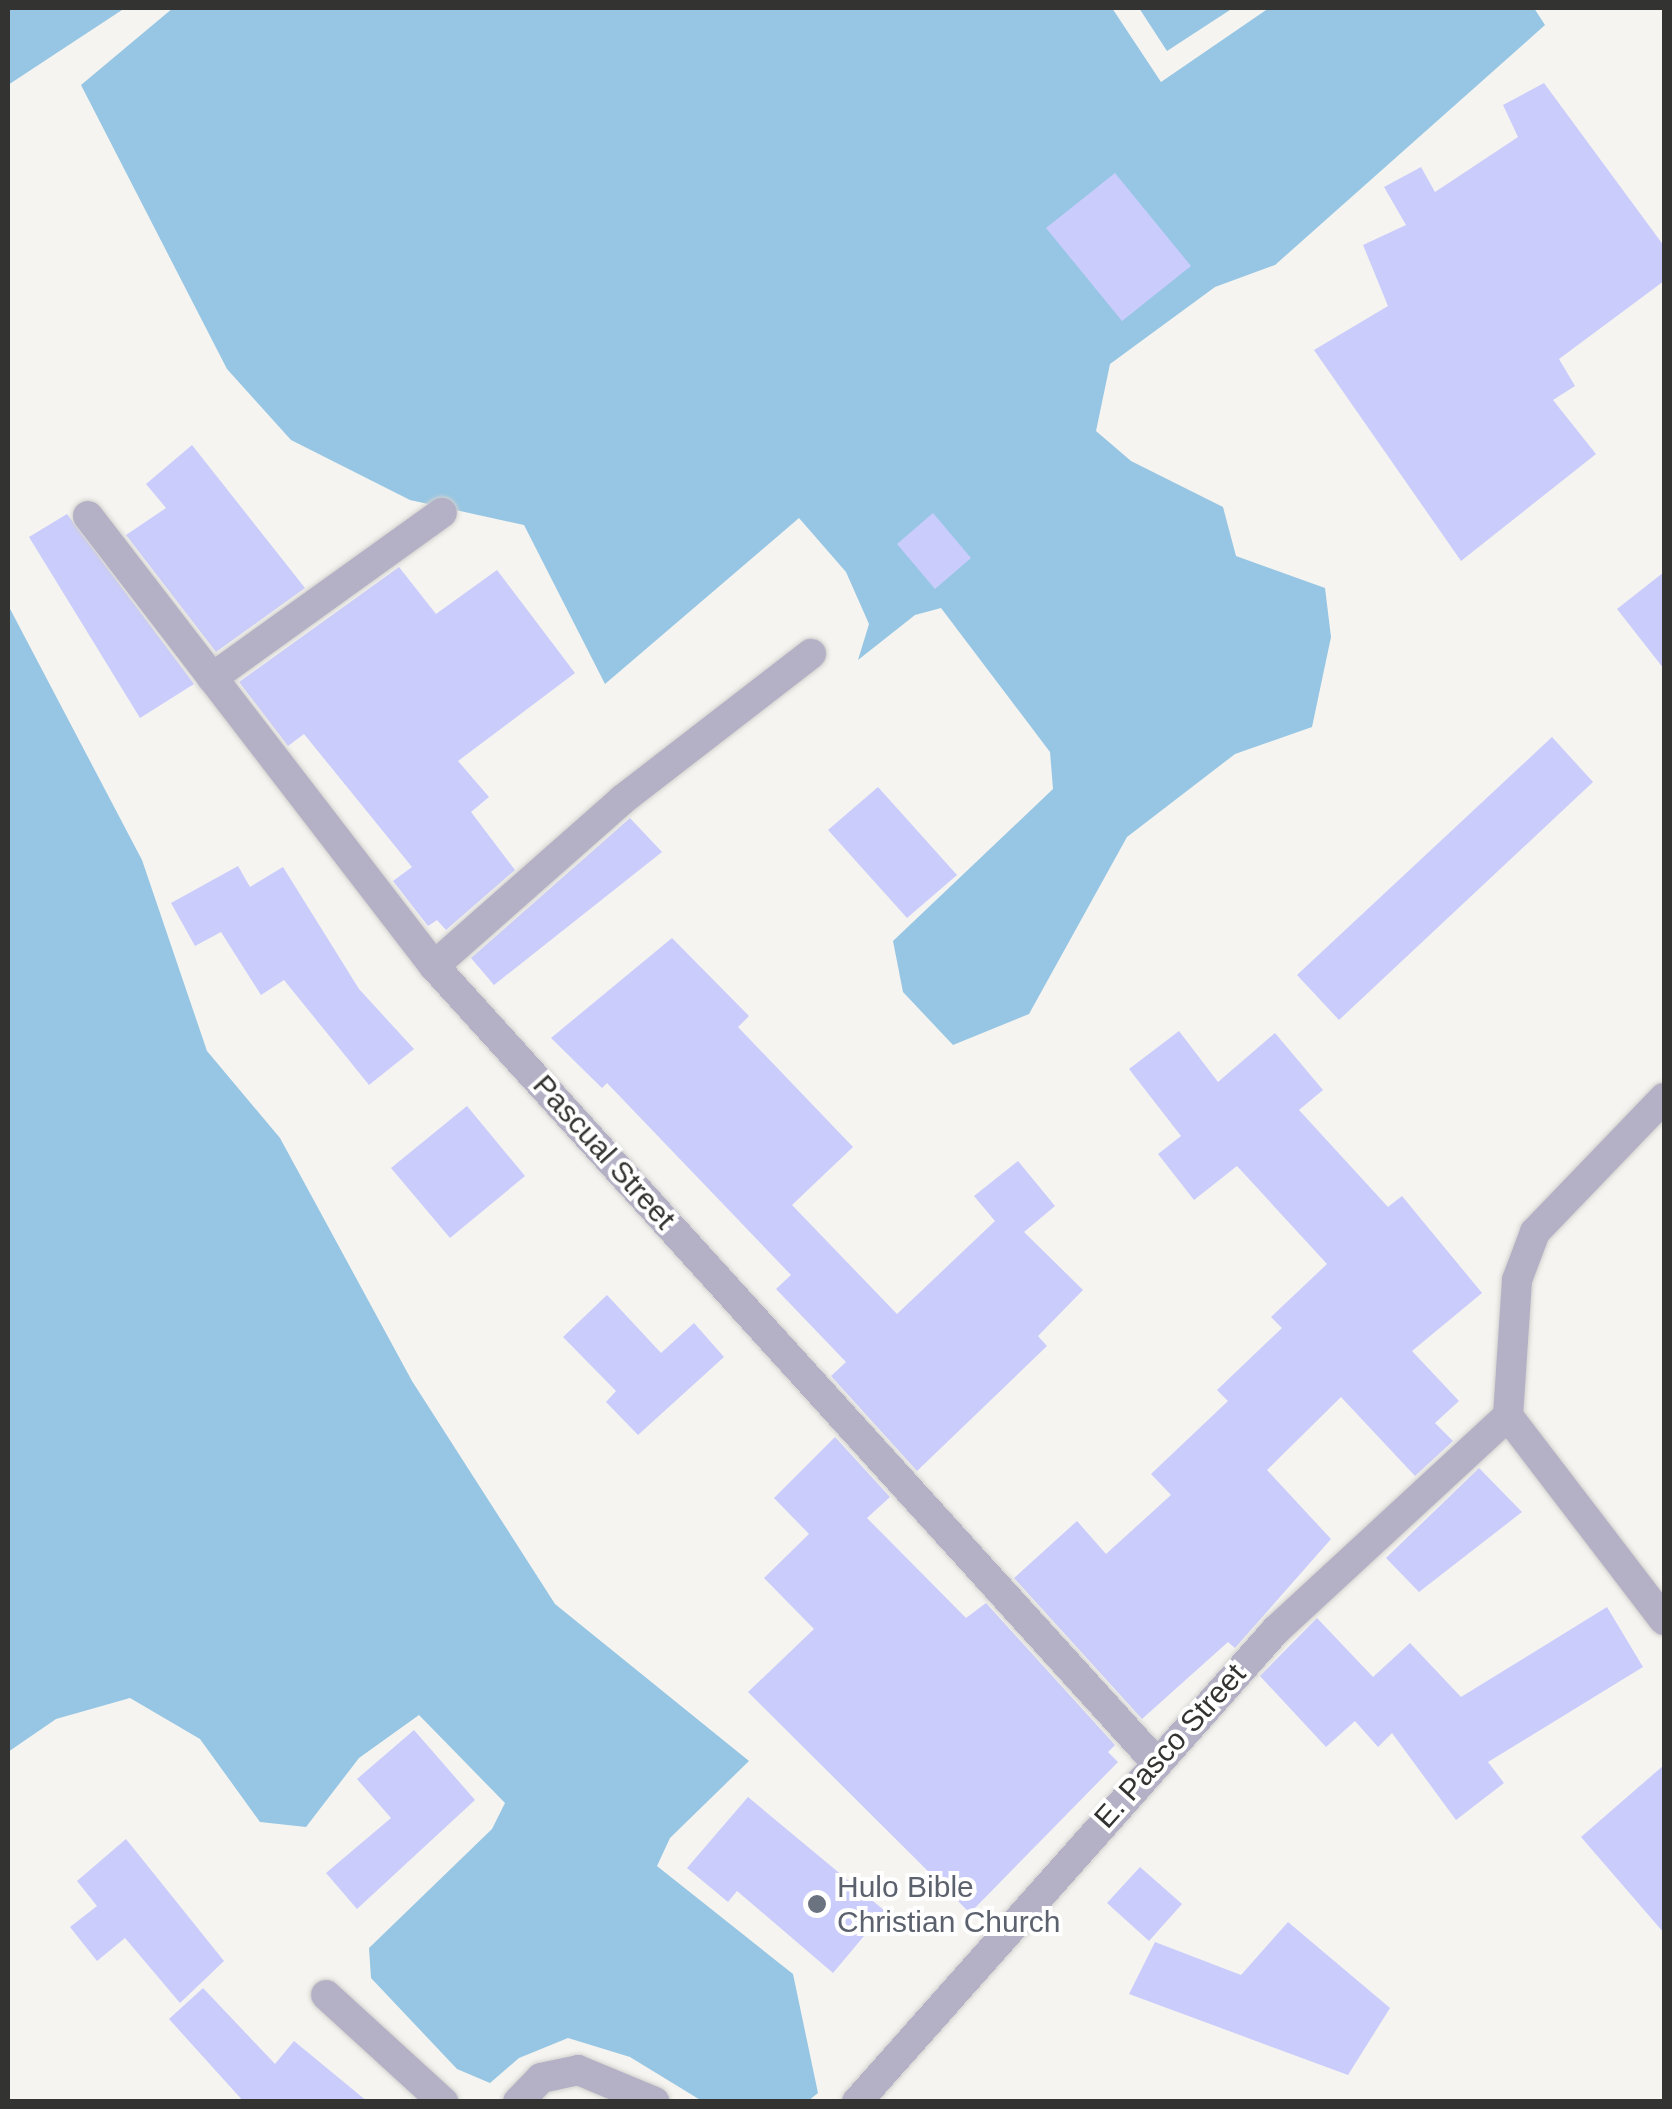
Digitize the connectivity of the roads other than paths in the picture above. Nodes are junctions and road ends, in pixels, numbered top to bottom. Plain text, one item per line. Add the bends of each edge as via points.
1 (442, 513) dead end
2 (88, 516) dead end
3 (811, 654) dead end
4 (212, 678) junction
5 (434, 966) junction
6 (1664, 1098) edge
7 (1508, 1416) junction
8 (1664, 1620) edge
9 (1154, 1760) junction
10 (326, 1996) dead end
11 (858, 2101) edge
12 (443, 2102) edge
13 (518, 2102) edge
14 (654, 2102) edge

1 - 4 street
2 - 4 street, Pascual Street
3 - 5 street via 622,800
4 - 5 street, Pascual Street
5 - 9 street, Pascual Street
6 - 7 street via 1535,1232 1517,1280
7 - 8 street
7 - 9 street, E. Pasco Street via 1276,1630
9 - 11 street, E. Pasco Street
10 - 12 street
13 - 14 street via 541,2078 578,2070

